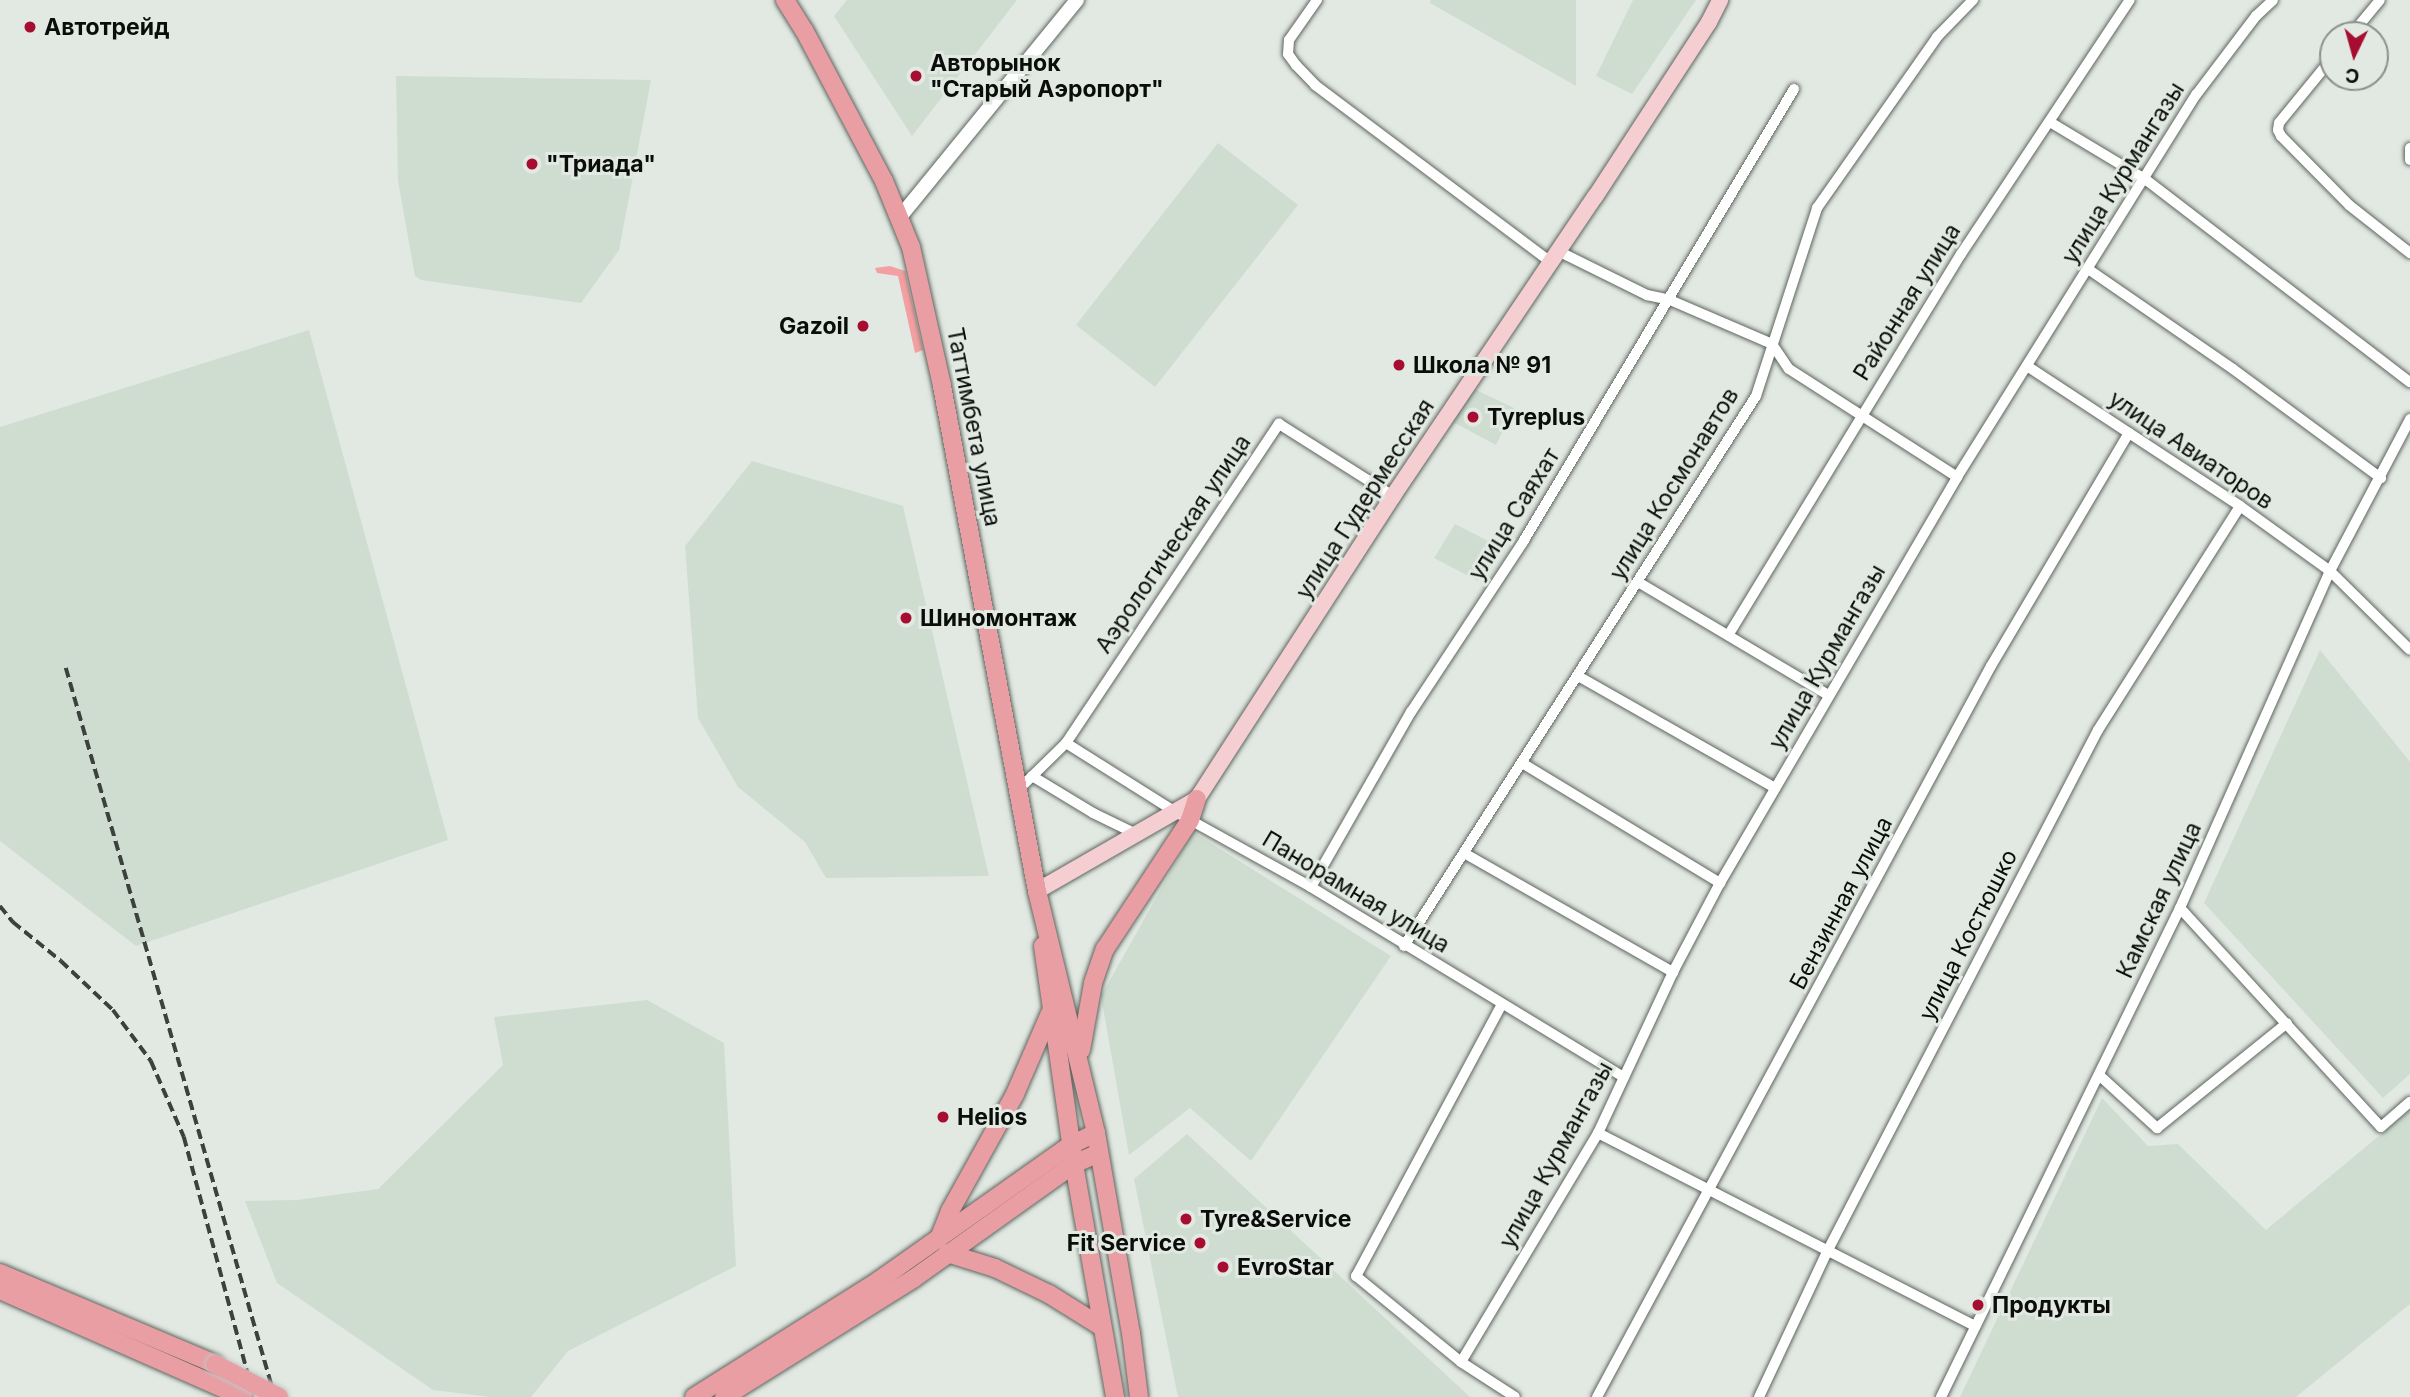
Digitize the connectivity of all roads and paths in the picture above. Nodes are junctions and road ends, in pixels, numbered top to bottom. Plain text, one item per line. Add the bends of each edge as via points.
1 (785, 0) edge
2 (1077, 0) edge
3 (1317, 0) edge
4 (1720, 0) edge
5 (1973, 0) edge
6 (2130, 0) edge
7 (2273, 0) edge
8 (2380, 0) edge
9 (2363, 21) edge
10 (2319, 74) edge
11 (1794, 89) dead end
12 (2050, 122) junction
13 (2410, 148) edge
14 (2410, 160) edge
15 (2145, 179) junction
16 (900, 217) junction
17 (2410, 253) edge
18 (1553, 256) junction
19 (2088, 269) junction
20 (1670, 300) junction
21 (1772, 344) junction
22 (2027, 366) junction
23 (2410, 382) edge
24 (1861, 414) junction
25 (2410, 419) edge
26 (2129, 433) junction
27 (1957, 477) junction
28 (2381, 478) junction
29 (1393, 496) junction
30 (2240, 506) junction
31 (2330, 571) junction
32 (1638, 582) junction
33 (1730, 634) junction
34 (2410, 650) edge
35 (1578, 676) junction
36 (1828, 695) junction
37 (1066, 743) junction
38 (1522, 763) junction
39 (1032, 776) junction
40 (1775, 788) junction
41 (1017, 791) junction
42 (1197, 799) joint
43 (1182, 815) junction
44 (1136, 834) junction
45 (1464, 853) junction
46 (1720, 883) junction
47 (1311, 887) junction
48 (1037, 891) junction
49 (2180, 908) junction
50 (1404, 946) junction
51 (1673, 972) junction
52 (1502, 1004) junction
53 (1050, 1013) junction
54 (2287, 1023) junction
55 (1080, 1057) junction
56 (2099, 1075) junction
57 (1624, 1077) junction
58 (2410, 1101) edge
59 (1096, 1133) junction
60 (1598, 1133) junction
61 (1071, 1145) junction
62 (1099, 1153) junction
63 (1073, 1164) junction
64 (1710, 1191) junction
65 (943, 1245) junction
66 (1828, 1250) junction
67 (0, 1273) edge
68 (0, 1290) edge
69 (1975, 1326) junction
70 (1102, 1327) junction
71 (1461, 1362) junction
72 (243, 1397) edge
73 (279, 1397) edge
74 (694, 1397) edge
75 (724, 1397) edge
76 (1115, 1397) edge
77 (1139, 1397) edge
78 (1515, 1397) edge
79 (1597, 1397) edge
80 (1759, 1397) edge
81 (1941, 1397) edge

1 - 16 main road, Таттимбета улица
2 - 16 street
3 - 18 street via 1289,40 1288,54 1296,65 1315,85
4 - 18 main road, улица Гудермесская
5 - 21 street, улица Космонавтов via 1937,37 1817,208
6 - 12 street, Районная улица
7 - 15 street, улица Курмангазы via 2196,95
8 - 9 street
10 - 17 street via 2279,123 2281,136 2348,205
11 - 20 street, улица Саяхат
12 - 15 street
12 - 24 street, Районная улица
13 - 14 street
15 - 19 street, улица Курмангазы
15 - 23 street
16 - 41 main road, Таттимбета улица via 938,367
18 - 20 street
18 - 29 main road, улица Гудермесская
19 - 22 street, улица Курмангазы
19 - 28 street
20 - 21 street
20 - 47 street, улица Саяхат via 1523,542 1411,712
21 - 24 street via 1789,369
21 - 32 street, улица Космонавтов via 1756,396
22 - 26 street, улица Авиаторов
22 - 27 street, улица Курмангазы
24 - 27 street
24 - 33 street, Районная улица
25 - 28 street, Камская улица
26 - 30 street, улица Авиаторов
26 - 64 street, Бензинная улица via 1991,666
27 - 36 street, улица Курмангазы
28 - 31 street, Камская улица
29 - 37 street, Аэрологическая улица via 1279,424
29 - 42 main road, улица Гудермесская
30 - 31 street, улица Авиаторов
30 - 66 street, улица Костюшко via 2098,730
31 - 34 street, улица Авиаторов
31 - 49 street, Камская улица
32 - 33 street
32 - 35 street, улица Космонавтов
33 - 36 street
35 - 38 street, улица Космонавтов
35 - 40 street
36 - 40 street, улица Курмангазы
37 - 39 street, Аэрологическая улица
37 - 43 street, Панорамная улица
38 - 45 street, улица Космонавтов
38 - 46 street
39 - 41 street, Аэрологическая улица
39 - 44 street
40 - 46 street, улица Курмангазы
41 - 48 main road, Таттимбета улица
42 - 43 main road
43 - 44 main road
43 - 47 street, Панорамная улица
43 - 55 main road via 1105,949 1093,983
44 - 48 main road
45 - 50 street, улица Космонавтов
45 - 51 street
46 - 51 street, улица Курмангазы
47 - 50 street, Панорамная улица
48 - 53 main road
48 - 55 main road
49 - 54 street
49 - 56 street, Камская улица
50 - 52 street, Панорамная улица
51 - 57 street, улица Курмангазы
52 - 57 street, Панорамная улица
52 - 71 street via 1356,1276
53 - 61 main road
53 - 65 main road via 1015,1094 950,1212
54 - 56 street via 2157,1128
54 - 58 street via 2381,1127
55 - 59 main road
56 - 69 street, Камская улица
57 - 60 street, улица Курмангазы
59 - 61 main road
59 - 62 main road
60 - 64 street
60 - 71 street, улица Курмангазы
61 - 63 main road
61 - 65 main road
62 - 63 main road
62 - 77 main road
63 - 65 main road
63 - 70 main road
64 - 66 street
64 - 79 street, Бензинная улица
65 - 70 main road via 1049,1294
65 - 74 main road via 878,1280
65 - 75 main road via 913,1279
66 - 69 street
66 - 80 street, улица Костюшко
67 - 73 main road, bridge via 215,1364
68 - 72 main road
69 - 81 street, Камская улица
70 - 76 main road
71 - 78 street

